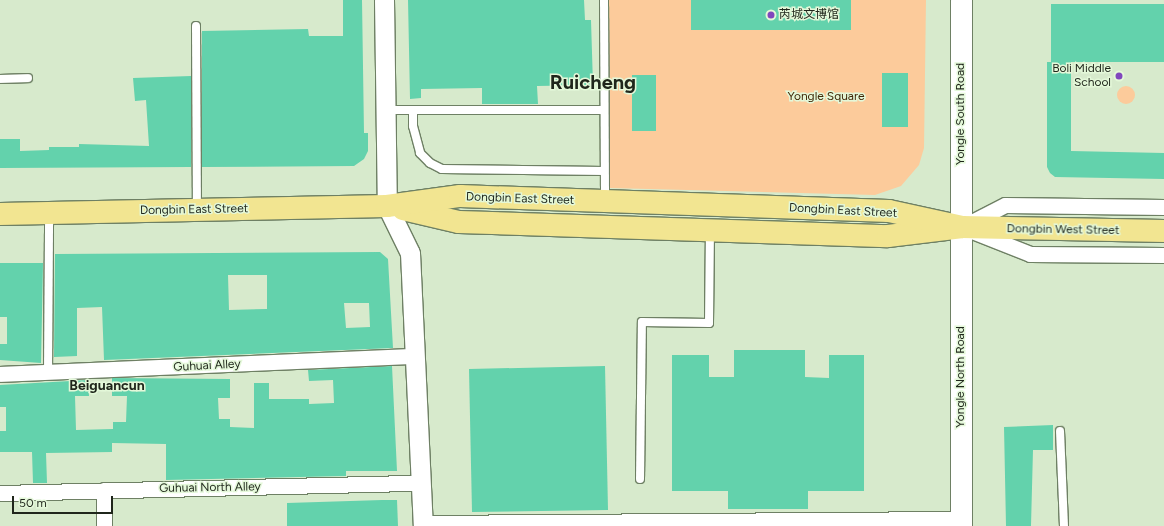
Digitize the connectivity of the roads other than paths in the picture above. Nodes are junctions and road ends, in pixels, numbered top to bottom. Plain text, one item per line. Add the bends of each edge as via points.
1 (384, 0) edge
2 (604, 0) edge
3 (961, 0) edge
4 (196, 26) dead end
5 (28, 78) dead end
6 (0, 79) edge
7 (386, 110) junction
8 (604, 110) junction
9 (413, 111) junction
10 (604, 171) junction
11 (605, 201) junction
12 (388, 206) junction
13 (1164, 207) edge
14 (197, 210) junction
15 (49, 213) junction
16 (0, 214) edge
17 (962, 227) junction
18 (710, 230) junction
19 (1164, 231) edge
20 (1164, 255) edge
21 (415, 356) junction
22 (48, 373) junction
23 (0, 374) edge
24 (1060, 431) dead end
25 (640, 478) dead end
26 (421, 483) junction
27 (104, 490) junction
28 (0, 493) edge
29 (961, 523) edge
30 (423, 524) edge
31 (104, 526) edge
32 (1064, 526) edge

1 - 7 street
2 - 8 lane
3 - 17 main road, Yongle South Road
4 - 14 lane
5 - 6 lane
7 - 9 lane
7 - 12 street
8 - 9 lane
8 - 10 lane
9 - 10 lane via 413,126 420,153 430,164 442,169
10 - 11 lane
11 - 12 main road, Dongbin East Street via 460,196
11 - 17 main road, Dongbin East Street via 889,211
12 - 14 main road, Dongbin East Street
12 - 18 main road, Dongbin East Street via 459,222
12 - 21 street via 410,253
13 - 17 street via 1005,205
14 - 15 main road, Dongbin East Street
15 - 16 main road, Dongbin East Street
15 - 22 lane
17 - 18 main road, Dongbin East Street via 888,236
17 - 19 main road, Dongbin West Street
17 - 20 street via 1030,254
17 - 29 main road, Yongle North Road
18 - 25 lane via 709,323 642,322
21 - 22 street, Guhuai Alley
21 - 26 street
22 - 23 street, Guhuai Alley
24 - 32 lane
26 - 27 street, Guhuai North Alley
26 - 30 street
27 - 28 street, Guhuai North Alley
27 - 31 street
29 - 30 street

